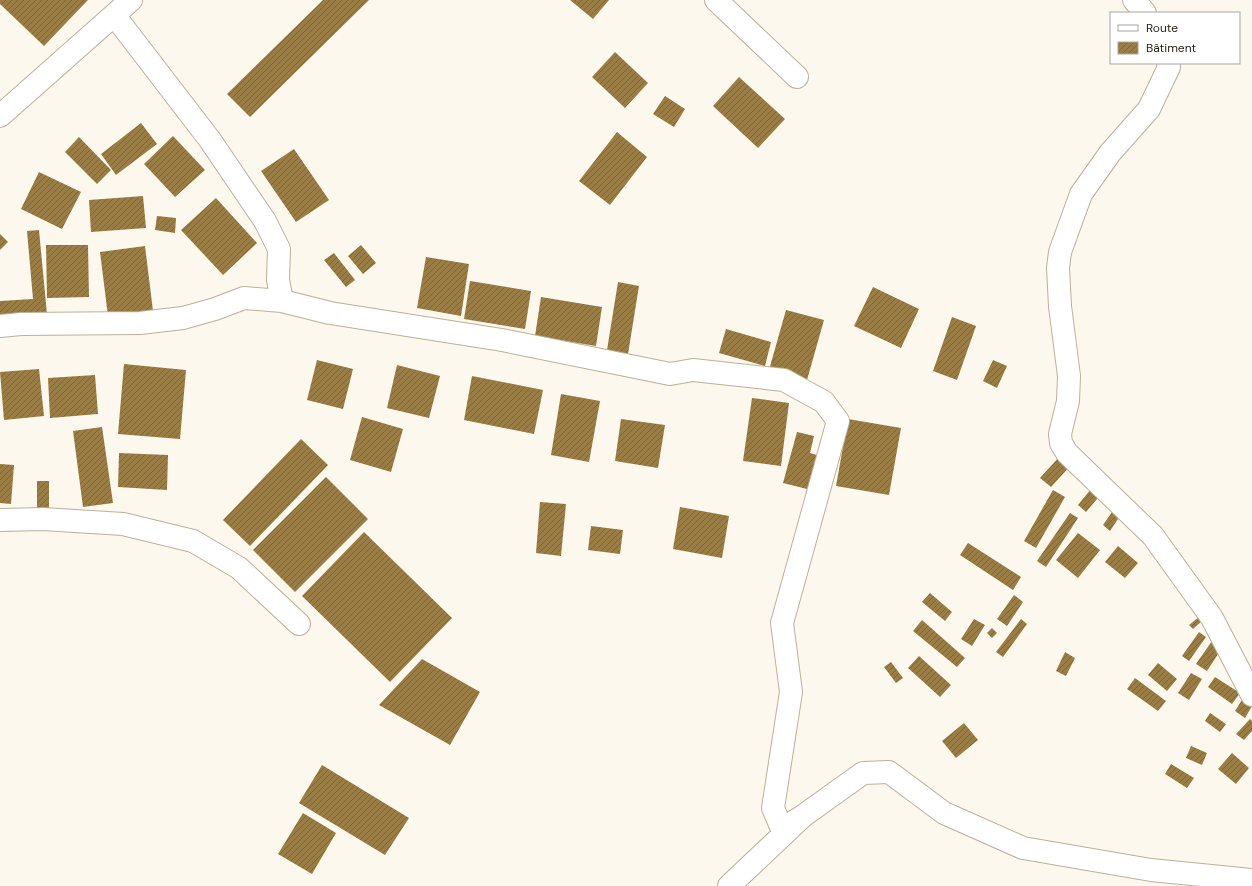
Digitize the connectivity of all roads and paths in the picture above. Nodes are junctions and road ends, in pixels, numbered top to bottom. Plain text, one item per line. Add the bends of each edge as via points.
1 (131, 0) edge
2 (716, 0) edge
3 (1134, 0) edge
4 (1144, 12) edge
5 (114, 15) junction
6 (1168, 64) edge
7 (797, 77) dead end
8 (0, 116) edge
9 (278, 280) junction
10 (244, 298) junction
11 (282, 301) junction
12 (0, 326) edge
13 (0, 520) edge
14 (299, 624) dead end
15 (1252, 695) edge
16 (803, 816) junction
17 (1252, 880) edge
18 (729, 886) edge

1 - 5 street
2 - 7 street
3 - 4 street
5 - 8 street
5 - 9 street via 210,140 265,221 278,249
6 - 15 street via 1149,109 1110,153 1081,194 1060,252 1060,306 1069,376 1068,401 1060,443 1067,453 1153,536 1212,618
9 - 10 street
9 - 11 street
10 - 11 street
10 - 12 street via 183,318 140,323
11 - 16 street via 330,312 502,340 670,374 693,370 784,380 824,402 838,421 782,623 791,692 773,808 782,829
13 - 14 street via 43,519 123,524 193,542 239,568
16 - 17 street via 863,773 889,772 944,813 1023,848 1150,870
16 - 18 street

